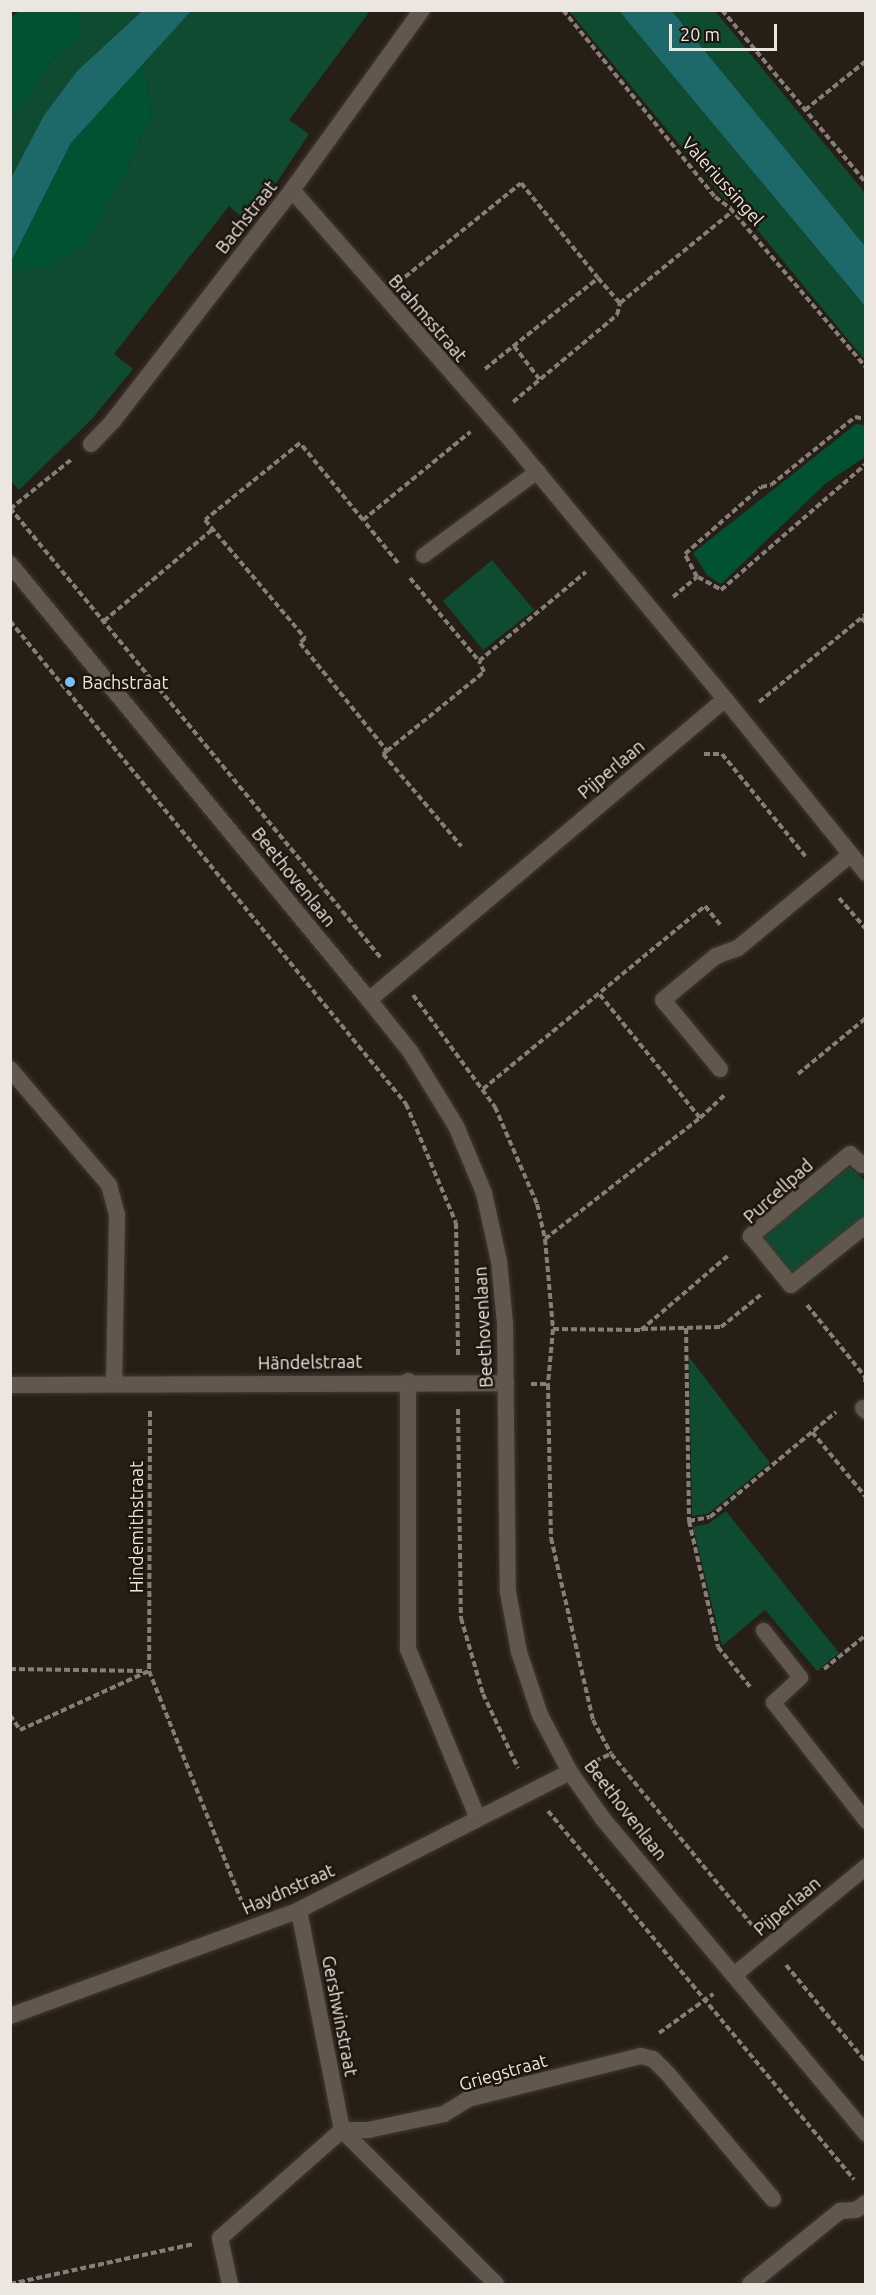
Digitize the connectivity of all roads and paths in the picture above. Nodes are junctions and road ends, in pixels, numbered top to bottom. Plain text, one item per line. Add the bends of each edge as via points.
1 (422, 10) edge
2 (563, 10) edge
3 (722, 10) edge
4 (866, 61) edge
5 (805, 111) junction
6 (866, 183) edge
7 (292, 190) junction
8 (733, 211) junction
9 (598, 278) junction
10 (382, 296) junction
11 (621, 303) junction
12 (514, 346) junction
13 (866, 367) edge
14 (540, 380) junction
15 (462, 387) junction
16 (866, 419) edge
17 (491, 420) junction
18 (91, 444) joint
19 (866, 464) edge
20 (537, 471) junction
21 (11, 509) edge
22 (363, 520) dead end
23 (213, 529) junction
24 (423, 555) dead end
25 (10, 564) edge
26 (697, 577) junction
27 (653, 612) junction
28 (866, 614) edge
29 (861, 618) junction
30 (104, 621) junction
31 (866, 623) edge
32 (478, 661) dead end
33 (725, 699) junction
34 (740, 717) junction
35 (387, 751) junction
36 (697, 760) dead end
37 (461, 846) dead end
38 (850, 855) junction
39 (866, 873) edge
40 (823, 878) junction
41 (866, 929) edge
42 (738, 948) junction
43 (396, 977) junction
44 (424, 989) dead end
45 (600, 995) junction
46 (415, 996) junction
47 (369, 1000) junction
48 (866, 1018) edge
49 (10, 1069) edge
50 (720, 1069) dead end
51 (798, 1074) dead end
52 (483, 1089) junction
53 (10, 1092) edge
54 (31, 1092) junction
55 (864, 1165) edge
56 (866, 1225) edge
57 (751, 1236) junction
58 (545, 1239) junction
59 (787, 1281) junction
60 (686, 1328) junction
61 (553, 1329) junction
62 (641, 1329) junction
63 (865, 1377) edge
64 (408, 1381) junction
65 (114, 1383) junction
66 (150, 1383) junction
67 (506, 1383) junction
68 (10, 1385) edge
69 (864, 1390) edge
70 (838, 1411) dead end
71 (813, 1432) junction
72 (866, 1497) edge
73 (689, 1521) junction
74 (763, 1630) dead end
75 (866, 1635) edge
76 (10, 1669) edge
77 (149, 1671) junction
78 (800, 1677) junction
79 (773, 1702) junction
80 (10, 1715) edge
81 (570, 1772) junction
82 (477, 1816) junction
83 (866, 1821) edge
84 (866, 1867) edge
85 (299, 1910) junction
86 (252, 1928) junction
87 (770, 1946) junction
88 (734, 1976) junction
89 (705, 2001) dead end
90 (10, 2016) edge
91 (641, 2056) junction
92 (866, 2062) edge
93 (342, 2130) junction
94 (866, 2134) edge
95 (773, 2199) dead end
96 (866, 2202) edge
97 (220, 2238) junction
98 (10, 2284) edge
99 (230, 2284) edge
100 (496, 2284) edge
101 (750, 2284) edge

1 - 7 street, Bachstraat
2 - 8 path, Valeriussingel via 715,196
3 - 5 path
4 - 5 path
5 - 6 path
7 - 10 street, Brahmsstraat
7 - 18 street, Bachstraat
8 - 11 path
8 - 13 path, Valeriussingel
9 - 10 path via 521,183
9 - 11 path
9 - 12 path
10 - 15 street, Brahmsstraat
11 - 14 path via 617,315
12 - 14 path
12 - 15 path
14 - 17 path
15 - 17 street, Brahmsstraat
16 - 26 path via 855,417 771,485 761,487 686,554
17 - 20 street, Brahmsstraat
18 - 21 path
19 - 26 path via 721,590
20 - 24 lane
20 - 27 street, Brahmsstraat
21 - 30 path, Beethovenlaan
22 - 23 path via 300,443 205,520
23 - 30 path
23 - 35 path via 305,638 300,643
25 - 47 street, Beethovenlaan
26 - 27 path
27 - 33 street, Brahmsstraat
28 - 29 path
29 - 31 path
29 - 34 path
30 - 43 path, Beethovenlaan
32 - 35 path via 484,672
33 - 34 street
33 - 43 street, Pijperlaan
34 - 38 street
35 - 37 path via 383,754
36 - 40 path via 705,753 722,754
38 - 39 street
38 - 40 street
40 - 41 path
40 - 42 street
42 - 45 path via 705,906
42 - 50 street via 716,956 663,1000
43 - 46 path, Beethovenlaan
43 - 47 street, Pijperlaan
44 - 46 path
45 - 52 path via 592,997
45 - 58 path via 700,1118
46 - 52 path, Beethovenlaan
47 - 67 street, Beethovenlaan via 438,1092 484,1193 499,1261
48 - 51 path
49 - 54 street
52 - 58 path, Beethovenlaan via 517,1150
53 - 54 street
54 - 65 street via 109,1185 117,1215
55 - 57 street, Purcellpad via 850,1154
56 - 59 street
57 - 59 street, Purcellpad
57 - 62 path
58 - 61 path, Beethovenlaan
59 - 60 path via 721,1327
59 - 63 path
60 - 62 path
60 - 73 path
61 - 62 path
61 - 87 path, Beethovenlaan via 548,1384 550,1538 593,1720 610,1754
63 - 69 path
64 - 66 street, Händelstraat
64 - 67 street, Händelstraat
64 - 82 street via 408,1649
65 - 66 street, Händelstraat
65 - 68 street, Händelstraat
66 - 77 path, Hindemithstraat
67 - 81 street, Beethovenlaan via 508,1592 519,1652 540,1715
70 - 71 path
71 - 72 path
71 - 73 path via 710,1517
73 - 79 path via 718,1647 766,1708
74 - 78 lane
75 - 78 path via 816,1676
76 - 77 path
77 - 80 path via 20,1730
77 - 86 path, Hindemithstraat
78 - 79 lane
79 - 83 lane
81 - 82 street, Haydnstraat
81 - 88 street, Beethovenlaan via 603,1819
82 - 85 street, Haydnstraat
84 - 87 street, Pijperlaan
85 - 86 street, Haydnstraat
85 - 93 street, Gershwinstraat
86 - 90 street, Haydnstraat
87 - 88 street, Pijperlaan
87 - 92 path, Beethovenlaan
88 - 94 street, Beethovenlaan
89 - 91 path via 693,2005 651,2039
91 - 93 street, Griegstraat via 468,2099 444,2114 368,2130
91 - 95 street via 653,2059 668,2074
93 - 97 street
93 - 100 street
96 - 101 street via 856,2210 840,2211
97 - 98 path
97 - 99 street

